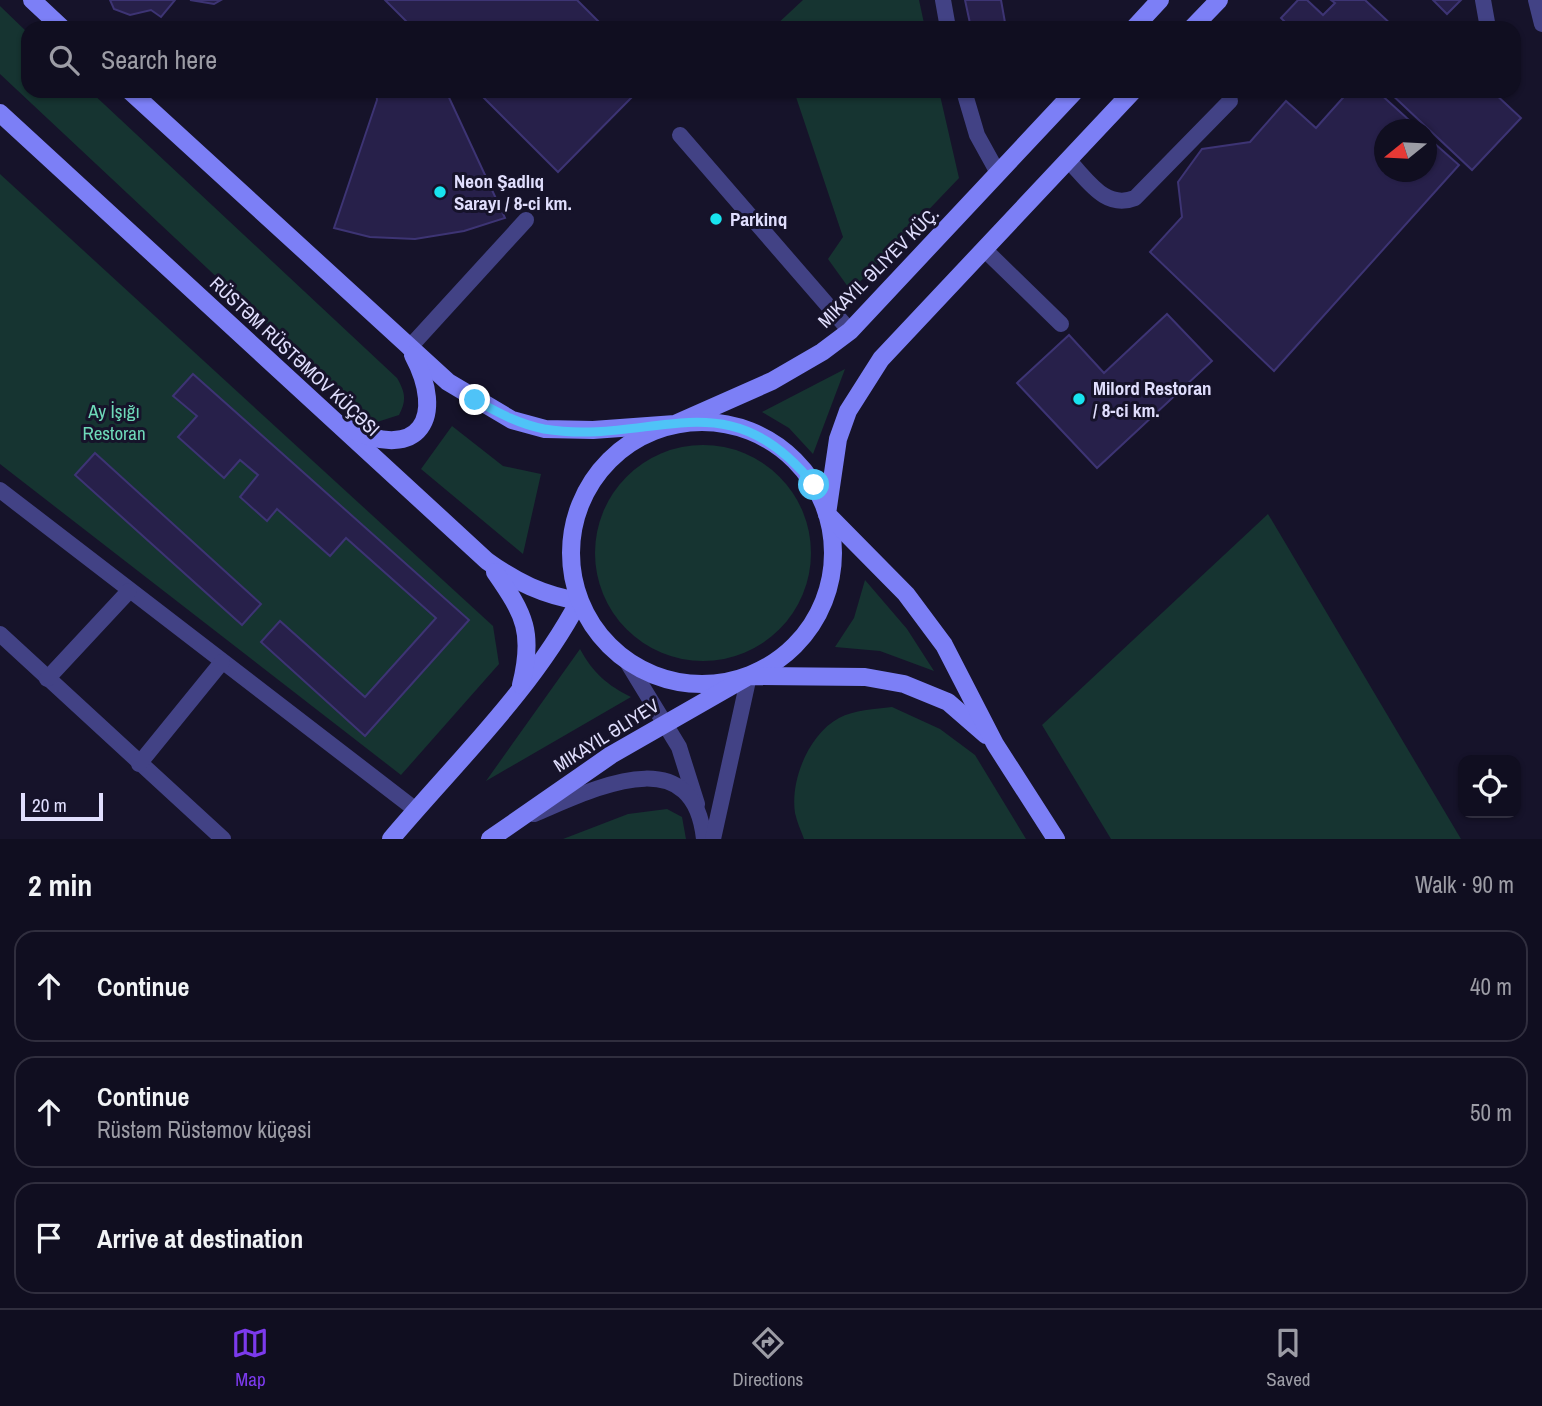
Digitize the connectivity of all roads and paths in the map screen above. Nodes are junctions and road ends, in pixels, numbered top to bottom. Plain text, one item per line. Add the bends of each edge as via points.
1 (32, 0) edge
2 (943, 0) edge
3 (1219, 0) edge
4 (1483, 0) edge
5 (1536, 0) edge
6 (1151, 4) edge
7 (54, 21) edge
8 (947, 21) edge
9 (1139, 21) edge
10 (1199, 21) edge
11 (1487, 21) edge
12 (1542, 24) edge
13 (139, 98) edge
14 (966, 98) edge
15 (1068, 98) edge
16 (1126, 98) edge
17 (1230, 101) dead end
18 (0, 113) edge
19 (680, 135) dead end
20 (1068, 160) junction
21 (998, 173) junction
22 (526, 220) dead end
23 (984, 249) junction
24 (1061, 324) dead end
25 (850, 331) junction
26 (409, 348) junction
27 (337, 423) junction
28 (675, 424) junction
29 (0, 490) edge
30 (827, 514) junction
31 (487, 561) junction
32 (129, 591) junction
33 (579, 601) junction
34 (0, 635) edge
35 (626, 660) junction
36 (222, 662) junction
37 (749, 676) junction
38 (47, 679) junction
39 (519, 691) junction
40 (666, 722) junction
41 (995, 744) junction
42 (139, 764) junction
43 (416, 810) junction
44 (699, 815) junction
45 (512, 823) junction
46 (223, 839) edge
47 (391, 839) edge
48 (490, 839) edge
49 (704, 839) edge
50 (713, 839) edge
51 (1056, 839) edge

1 - 7 main road
2 - 8 lane
3 - 10 main road
4 - 11 lane
5 - 12 lane
6 - 9 main road
13 - 26 main road
14 - 21 lane via 977,135
15 - 21 main road
16 - 20 main road
17 - 20 lane via 1135,198 1122,204 1111,202
18 - 27 main road, RÜSTƏM RÜSTƏMOV KÜÇƏSI
19 - 25 lane
20 - 23 main road
21 - 25 main road
22 - 26 lane
23 - 24 lane
23 - 30 main road via 863,384 838,439
25 - 28 main road via 772,381
26 - 27 main road via 428,394 429,414 421,428 406,438 390,440
26 - 28 main road via 448,382 512,420 545,429 581,430
27 - 31 main road, RÜSTƏM RÜSTƏMOV KÜÇƏSI
28 - 30 main road via 707,421 769,439 794,459 814,485
28 - 33 main road via 639,437 609,459 586,490 573,526 571,564
29 - 32 lane
30 - 37 main road via 833,553 827,592 816,616 783,657
30 - 41 main road via 906,594 944,645
31 - 33 main road, RÜSTƏM RÜSTƏMOV KÜÇƏSI via 534,589
31 - 39 main road via 521,614 529,639
32 - 36 lane
32 - 38 lane
33 - 35 main road via 598,634
33 - 39 main road via 563,632
34 - 38 lane
35 - 37 main road via 659,677 696,685
35 - 40 lane
36 - 42 lane
36 - 43 lane
37 - 40 main road
37 - 41 main road via 865,677 904,684 948,702
37 - 50 lane
38 - 42 lane
39 - 43 main road
40 - 44 lane via 689,772
40 - 45 main road
41 - 51 main road
42 - 46 lane
43 - 47 main road
44 - 45 lane via 684,792 667,781 644,778 601,786
44 - 49 lane
45 - 48 main road

